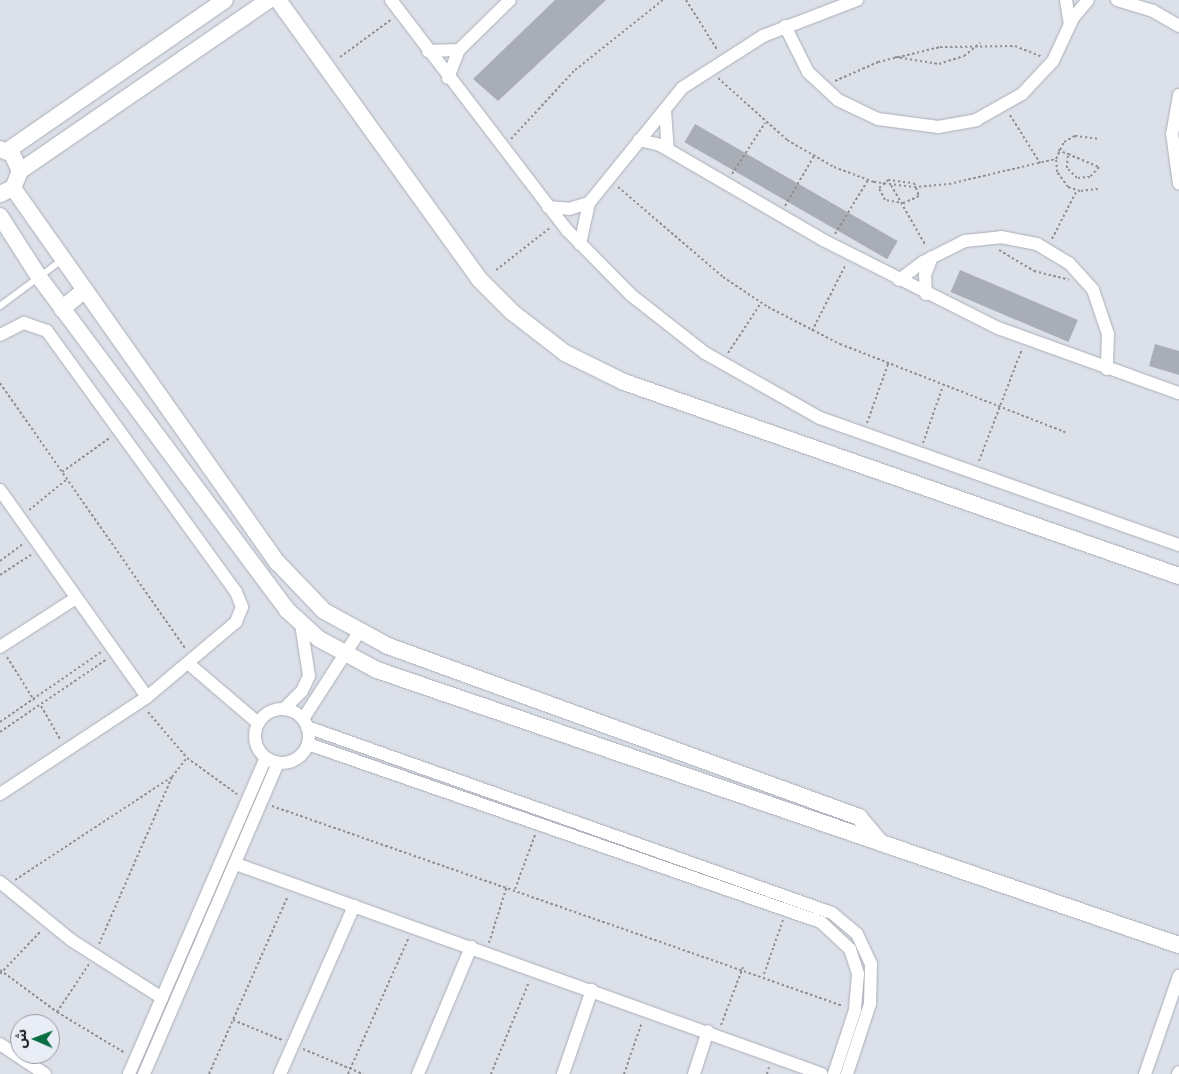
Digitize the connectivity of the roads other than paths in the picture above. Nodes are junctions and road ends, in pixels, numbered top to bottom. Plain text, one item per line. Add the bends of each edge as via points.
1 (224, 0) edge
2 (278, 0) edge
3 (391, 0) edge
4 (510, 0) edge
5 (857, 0) edge
6 (1066, 0) edge
7 (1088, 0) edge
8 (1118, 0) edge
9 (258, 3) edge
10 (1153, 6) edge
11 (785, 26) junction
12 (1070, 26) junction
13 (1179, 26) edge
14 (459, 50) junction
15 (428, 51) junction
16 (448, 78) junction
17 (1179, 95) edge
18 (665, 109) junction
19 (639, 140) junction
20 (668, 149) junction
21 (3, 150) edge
22 (20, 171) junction
23 (1179, 184) edge
24 (6, 191) edge
25 (589, 203) junction
26 (548, 207) junction
27 (3, 226) edge
28 (580, 244) junction
29 (932, 257) junction
30 (63, 259) junction
31 (39, 277) junction
32 (899, 280) junction
33 (85, 290) junction
34 (926, 294) junction
35 (0, 306) edge
36 (62, 308) junction
37 (0, 335) edge
38 (1107, 369) junction
39 (1179, 393) edge
40 (1, 492) edge
41 (1179, 545) edge
42 (1179, 576) edge
43 (76, 598) junction
44 (301, 624) junction
45 (359, 632) junction
46 (0, 647) edge
47 (345, 655) junction
48 (191, 662) junction
49 (144, 699) junction
50 (284, 709) junction
51 (305, 723) junction
52 (258, 724) junction
53 (308, 744) junction
54 (272, 760) junction
55 (0, 794) edge
56 (516, 801) junction
57 (512, 813) junction
58 (881, 843) junction
59 (653, 855) junction
60 (236, 864) junction
61 (2, 884) edge
62 (354, 906) junction
63 (1179, 945) edge
64 (471, 947) junction
65 (1179, 976) edge
66 (592, 990) junction
67 (162, 998) junction
68 (713, 1033) junction
69 (0, 1044) edge
70 (45, 1074) edge
71 (129, 1074) edge
72 (144, 1074) edge
73 (280, 1074) edge
74 (418, 1074) edge
75 (563, 1074) edge
76 (694, 1074) edge
77 (822, 1074) edge
78 (834, 1074) edge
79 (847, 1074) edge
80 (1145, 1074) edge

1 - 21 street
2 - 42 street via 479,279 518,317 565,352 624,382
3 - 15 street
4 - 14 street
5 - 11 street
6 - 12 street
7 - 12 street
8 - 10 street
9 - 22 street
10 - 13 street
11 - 12 street via 800,61 822,88 857,111 908,126 964,123 1005,106 1033,85 1053,61
11 - 18 street via 723,58 682,88
14 - 15 street
14 - 16 street
15 - 16 street
16 - 26 street via 505,147
17 - 23 street via 1172,133
18 - 19 street
18 - 20 street
19 - 20 street
19 - 25 street
20 - 32 street via 779,216
21 - 22 street via 16,159
22 - 24 street
24 - 30 street
25 - 26 street via 569,210
25 - 28 street
26 - 28 street
27 - 31 street
28 - 41 street via 655,315 721,364 789,403 863,434
29 - 32 street
29 - 34 street via 925,275
29 - 38 street via 982,238 1013,238 1047,249 1086,282 1106,322
30 - 31 lane
30 - 33 street
31 - 35 lane
31 - 36 street
32 - 34 street
33 - 36 street
33 - 45 street via 283,570 324,611
34 - 38 street via 1026,340
36 - 44 street
37 - 48 street via 24,323 47,331 240,598 236,622
38 - 39 street
40 - 43 street
43 - 46 street
43 - 49 street
44 - 47 street
44 - 50 street via 310,658 309,676 302,691
45 - 47 street
45 - 58 street via 406,653 859,816
47 - 51 street
47 - 58 street via 377,670
48 - 49 street
48 - 52 street
49 - 55 street
50 - 51 street
50 - 52 street via 266,714
51 - 53 street
51 - 56 street
52 - 54 street via 256,742
53 - 54 street via 296,759
53 - 57 street
54 - 60 street via 262,802
54 - 67 street via 248,800
56 - 57 street
56 - 59 street
57 - 59 street
58 - 63 street
59 - 78 street via 832,929 850,949 858,974 855,1010
59 - 79 street via 819,906 857,934 866,948 873,981
60 - 62 street
60 - 72 street
61 - 67 street via 48,924 94,957
62 - 64 street
62 - 73 street
64 - 66 street
64 - 74 street
65 - 80 street
66 - 68 street
66 - 75 street
67 - 71 street
68 - 76 street
68 - 77 street
69 - 70 street

